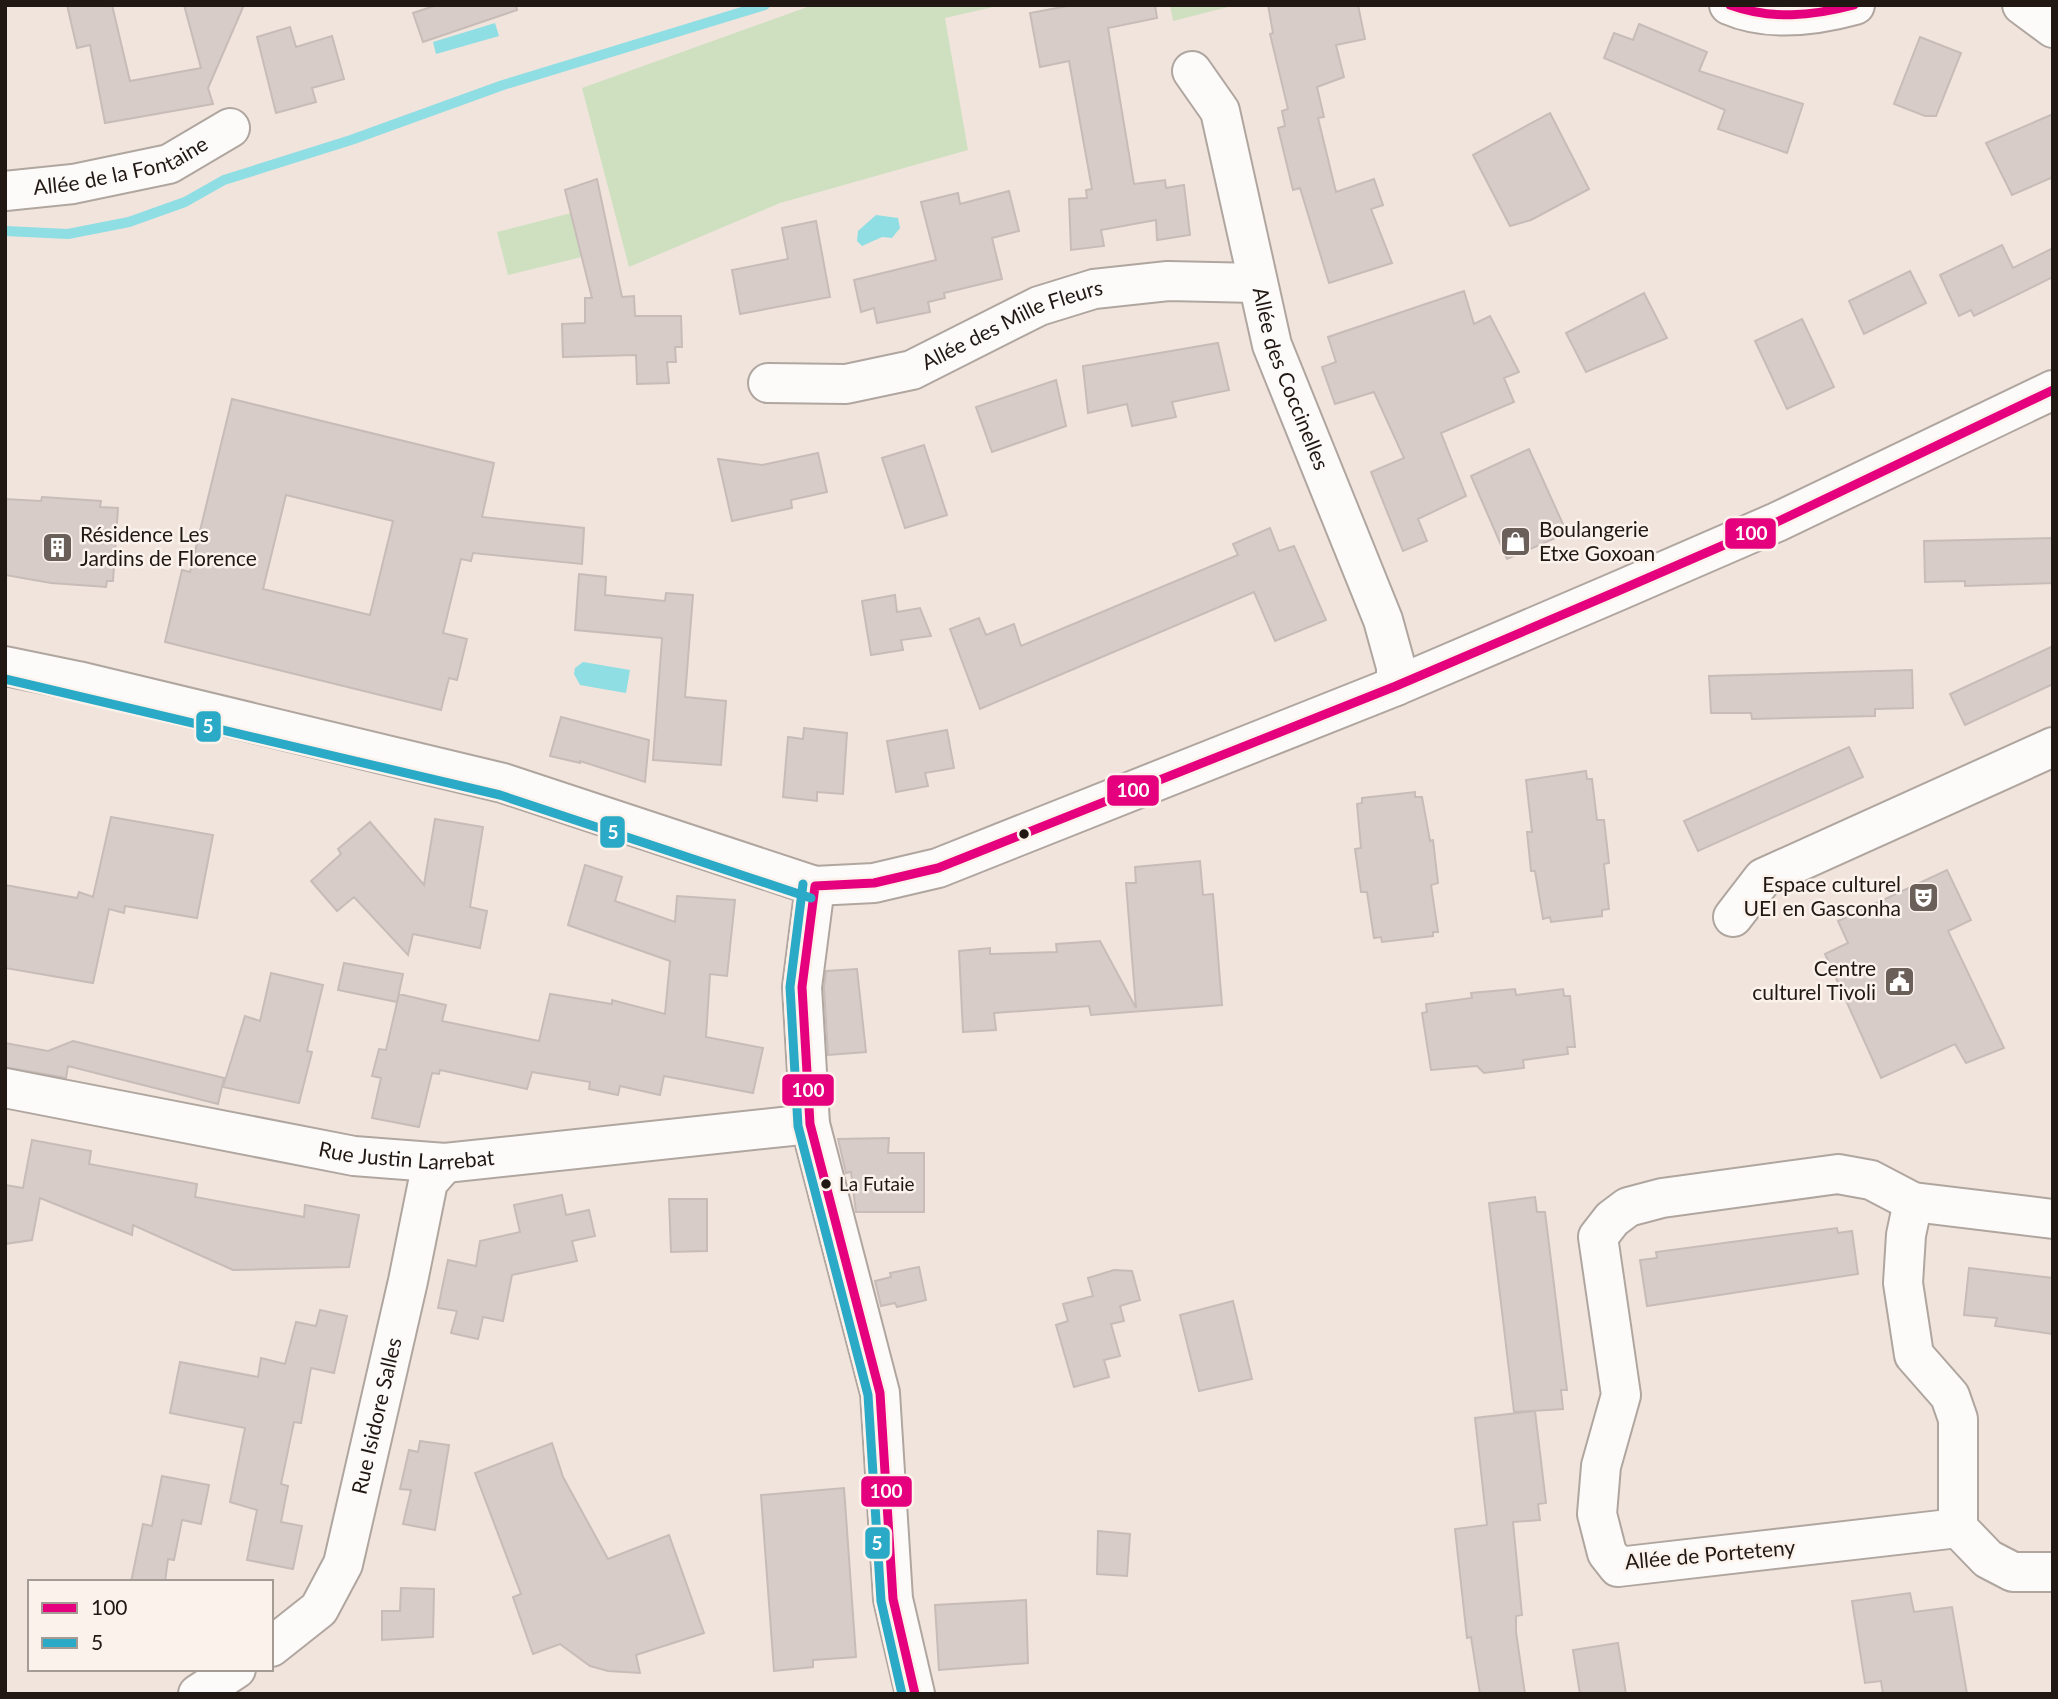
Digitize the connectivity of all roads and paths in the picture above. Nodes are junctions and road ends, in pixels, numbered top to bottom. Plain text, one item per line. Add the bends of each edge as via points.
1 (1729, 5) edge
2 (1855, 5) edge
3 (2022, 5) edge
4 (2053, 28) edge
5 (1192, 71) dead end
6 (230, 128) dead end
7 (5, 191) edge
8 (1257, 283) junction
9 (768, 383) dead end
10 (2053, 390) edge
11 (5, 666) edge
12 (1396, 685) junction
13 (2053, 747) edge
14 (815, 886) junction
15 (1733, 917) dead end
16 (5, 1088) edge
17 (810, 1124) junction
18 (445, 1163) junction
19 (1913, 1202) junction
20 (2053, 1219) edge
21 (1958, 1528) junction
22 (2053, 1572) edge
23 (273, 1645) edge
24 (233, 1671) edge
25 (198, 1694) edge
26 (915, 1694) edge

1 - 2 street via 1786,17
3 - 4 street
5 - 8 street, Allée des Coccinelles via 1220,111
6 - 7 street, Allée de la Fontaine via 169,164 73,184
8 - 9 street, Allée des Mille Fleurs via 1168,281 1094,289 1040,306 912,370 846,384
8 - 12 street, Allée des Coccinelles via 1272,345 1383,620 1396,667
10 - 12 street via 1777,522
11 - 14 street via 503,783
12 - 14 street via 937,867 874,883
13 - 15 street via 1763,878
14 - 17 street via 802,987
16 - 18 street, Rue Justin Larrebat via 354,1156
17 - 18 street, Rue Justin Larrebat
17 - 26 street via 880,1393 893,1599
18 - 23 street, Rue Isidore Salles via 428,1182 343,1564 320,1609
19 - 20 street, Allée de Porteteny
19 - 21 street via 1903,1283 1914,1355 1950,1396 1958,1419
19 - 21 street, Allée de Porteteny via 1871,1180 1838,1174 1662,1198 1628,1207 1612,1219 1598,1237 1620,1395 1601,1466 1597,1514 1607,1552 1618,1567
21 - 22 street via 1988,1559 2013,1573
24 - 25 street

